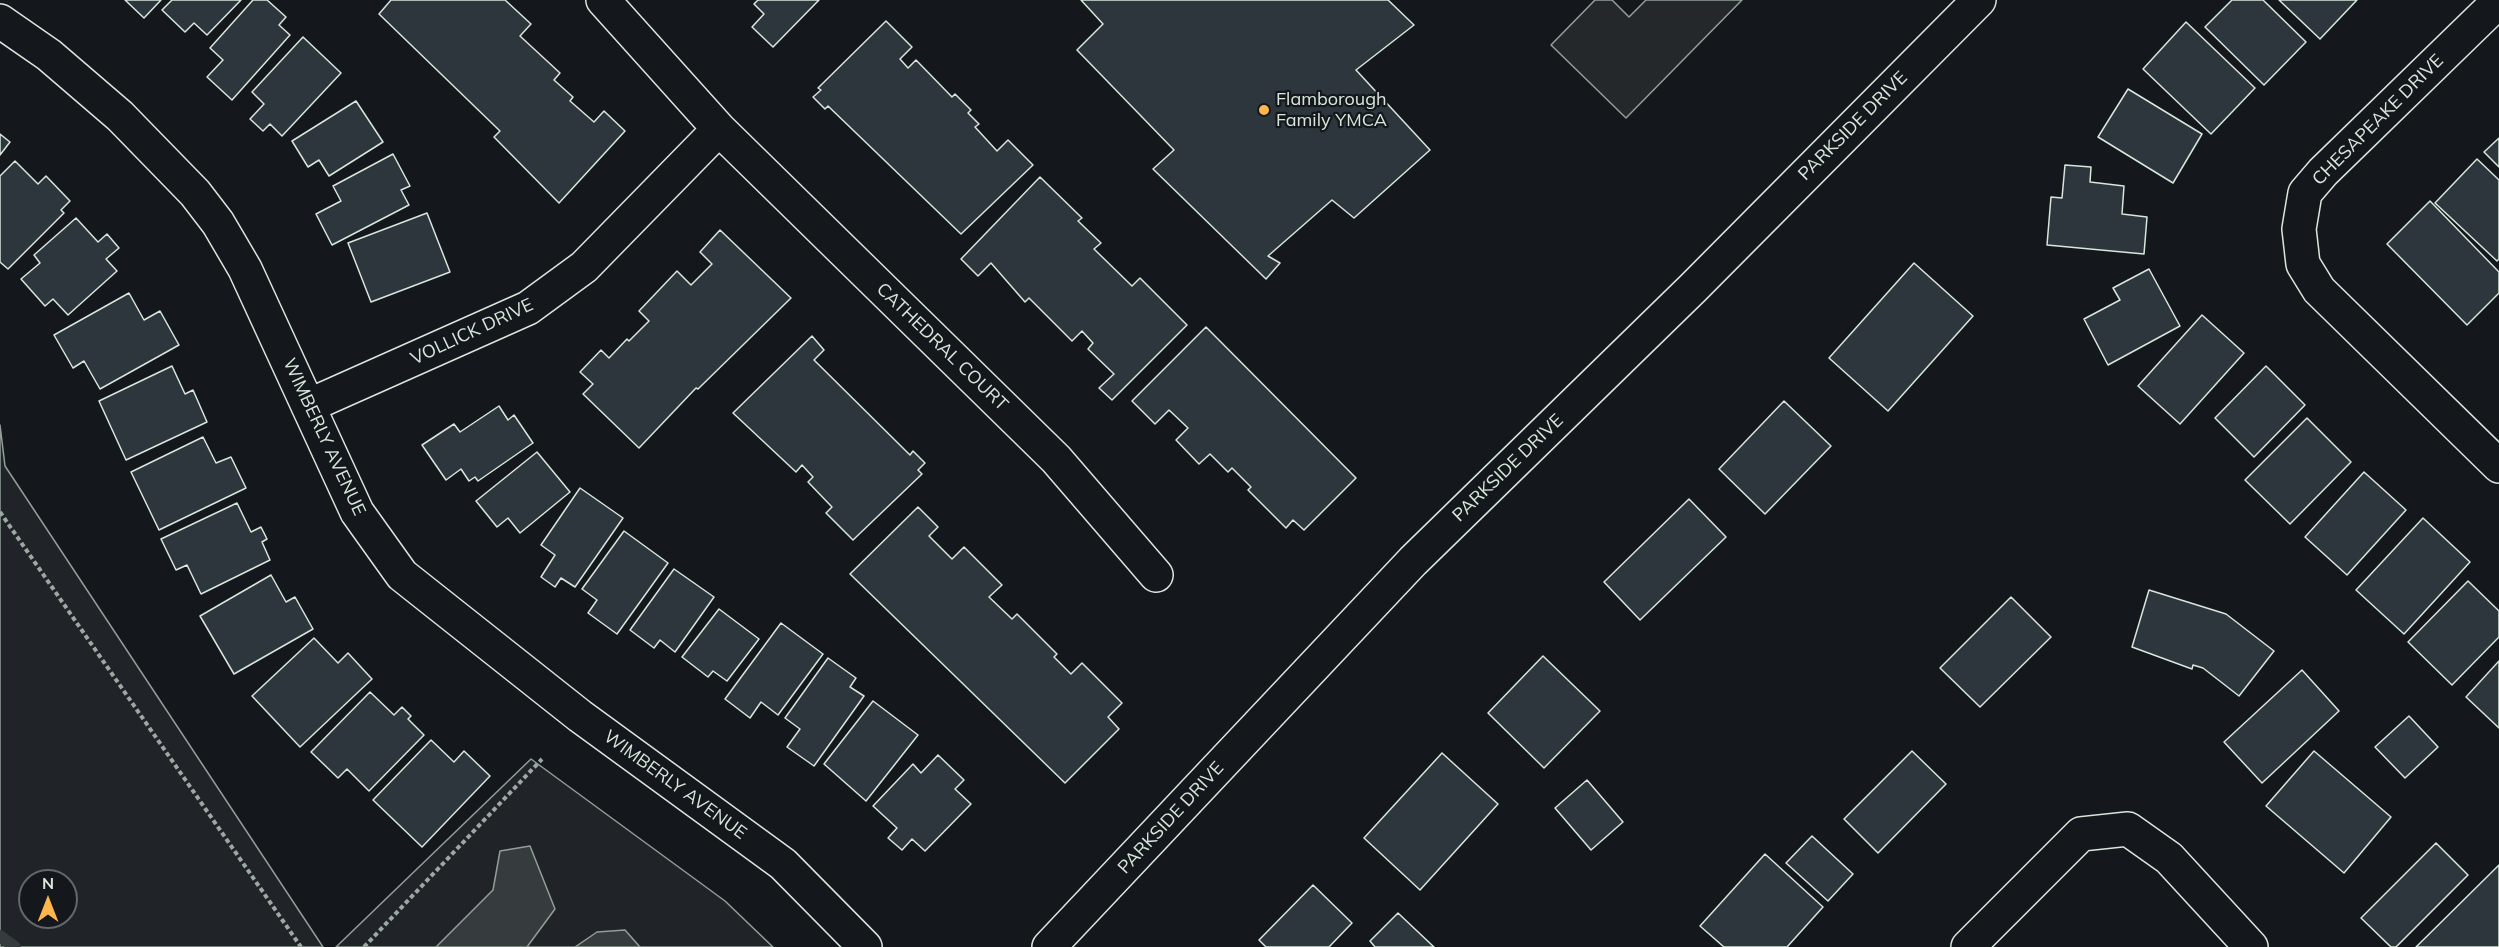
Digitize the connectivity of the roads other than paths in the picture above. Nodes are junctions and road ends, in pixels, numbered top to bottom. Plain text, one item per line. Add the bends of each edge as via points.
1 (603, 0) edge
2 (1978, 0) edge
3 (2499, 1) edge
4 (0, 21) edge
5 (719, 129) junction
6 (308, 406) junction
7 (2499, 466) edge
8 (1156, 575) dead end
9 (866, 947) edge
10 (1048, 947) edge
11 (1968, 947) edge
12 (2252, 947) edge

1 - 5 street, CATHEDRAL COURT
2 - 10 street, PARKSIDE DRIVE via 1413,561
3 - 7 street, CHESAPEAKE DRIVE via 2323,172 2305,193 2299,229 2303,264 2319,290
4 - 6 street, WIMBERLY AVENUE via 49,55 120,116 195,192 245,269
5 - 6 street, VOLLICK DRIVE via 584,267 536,303
5 - 8 street, CATHEDRAL COURT via 1056,459
6 - 9 street, WIMBERLY AVENUE via 357,512 402,575 580,716 783,864
11 - 12 street via 2081,834 2128,829 2169,858

